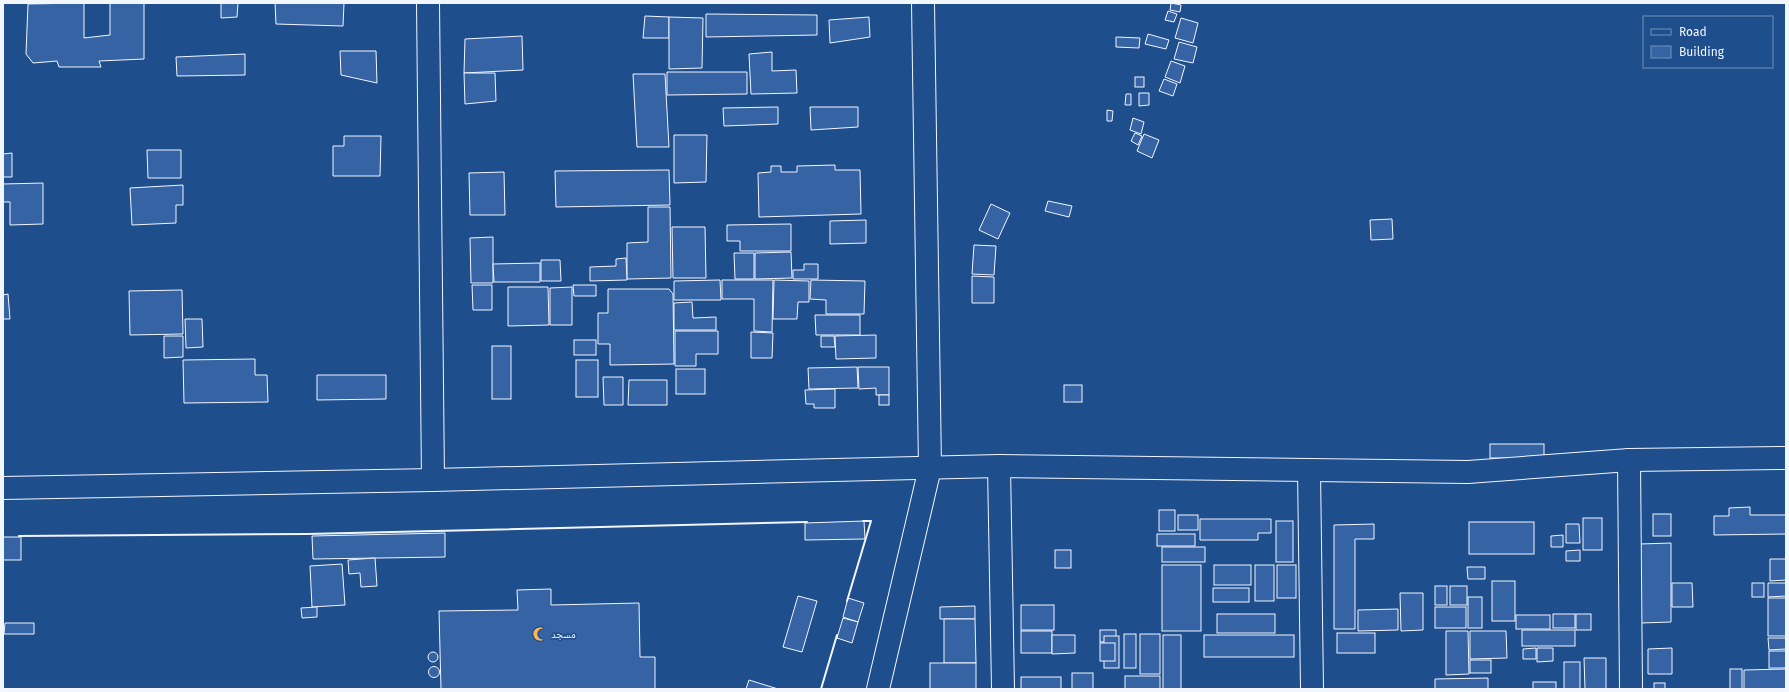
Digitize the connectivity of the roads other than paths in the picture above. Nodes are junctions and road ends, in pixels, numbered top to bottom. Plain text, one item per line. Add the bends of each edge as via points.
1 (428, 3) edge
2 (923, 3) edge
3 (1786, 458) edge
4 (1629, 460) junction
5 (999, 466) junction
6 (930, 468) junction
7 (1309, 471) junction
8 (432, 480) junction
9 (3, 488) edge
10 (878, 689) edge
11 (1003, 689) edge
12 (1312, 689) edge
13 (1630, 689) edge

1 - 8 street
2 - 6 street
3 - 4 street
4 - 7 street via 1468,472
4 - 13 street
5 - 6 street
5 - 7 street
5 - 11 street
6 - 8 street
6 - 10 street
7 - 12 street
8 - 9 street

